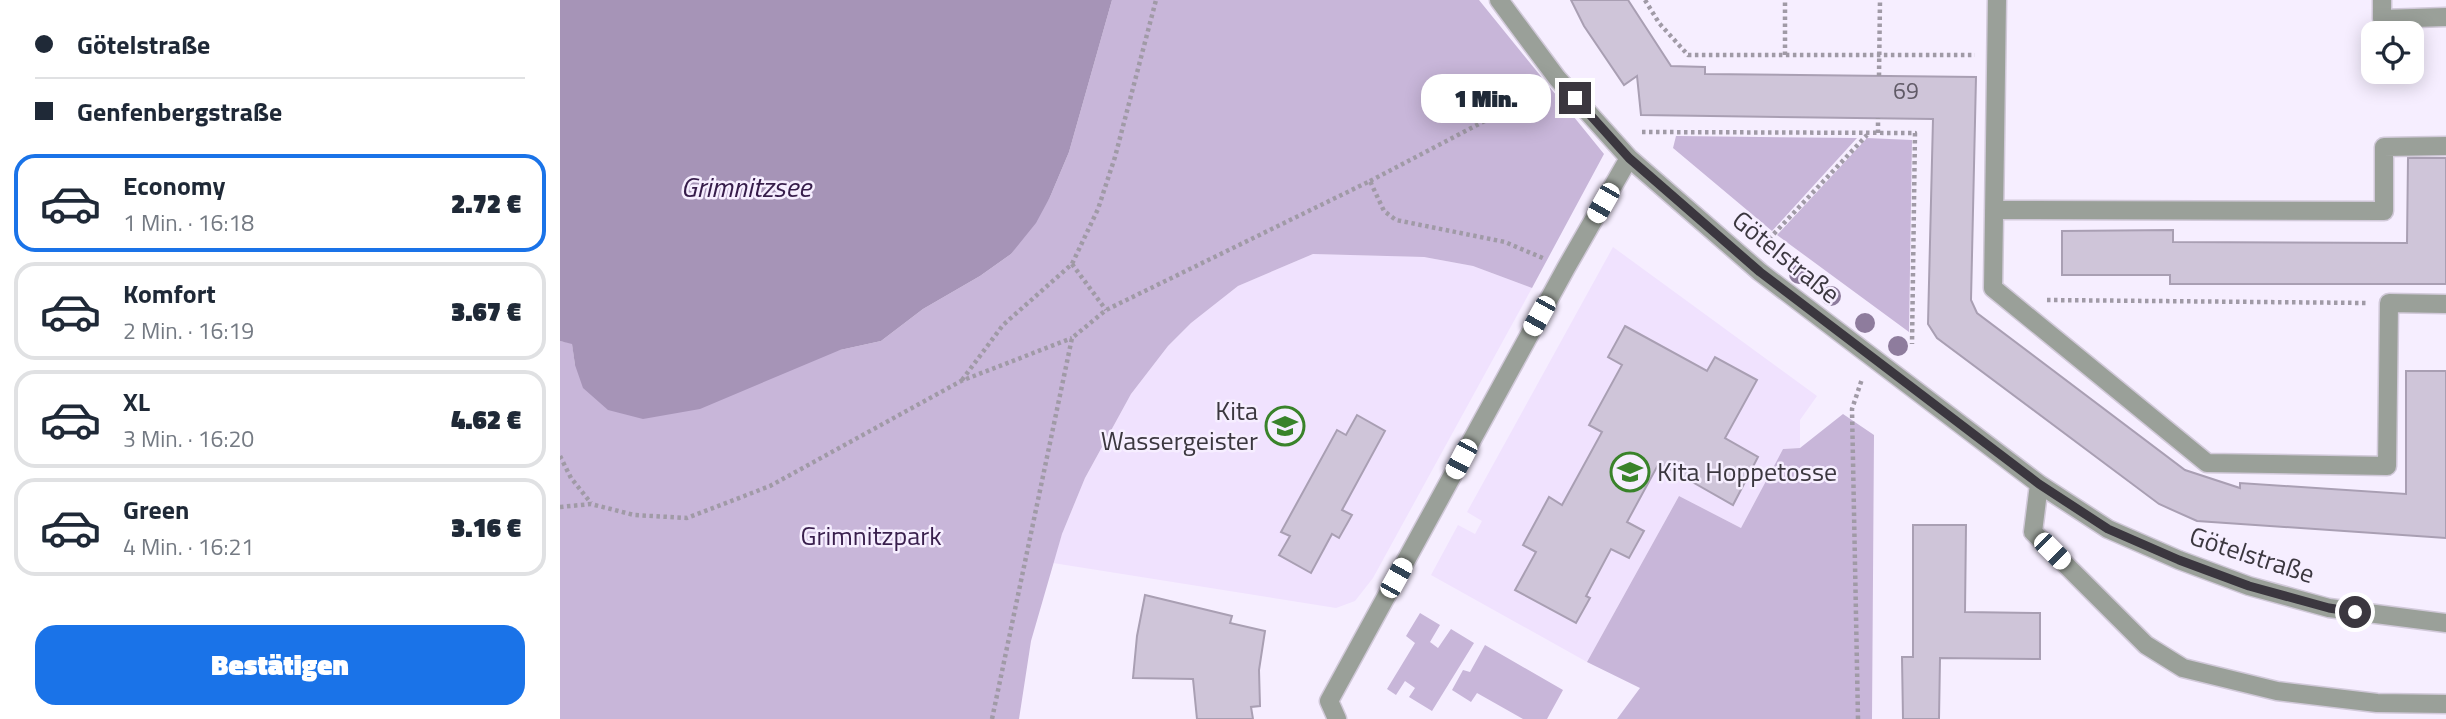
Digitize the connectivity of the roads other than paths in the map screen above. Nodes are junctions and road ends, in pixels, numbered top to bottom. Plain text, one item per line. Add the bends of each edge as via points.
1 (1499, 0) edge
2 (1997, 0) edge
3 (2382, 0) edge
4 (2446, 17) edge
5 (2446, 146) edge
6 (1629, 158) junction
7 (1994, 210) junction
8 (2446, 304) edge
9 (2039, 484) junction
10 (2446, 623) edge
11 (2446, 704) edge
12 (1337, 719) edge

1 - 6 street, Götelstraße via 1557,78
2 - 7 street
3 - 4 street via 2382,19
5 - 7 street via 2384,147 2384,211
6 - 9 street, Götelstraße via 1760,272
6 - 12 street via 1343,674 1329,701
7 - 8 street via 1993,288 2207,463 2388,466 2389,303
9 - 10 street, Götelstraße via 2108,529 2249,586 2329,608
9 - 11 street via 2033,532 2146,645 2183,668 2277,691 2377,703

